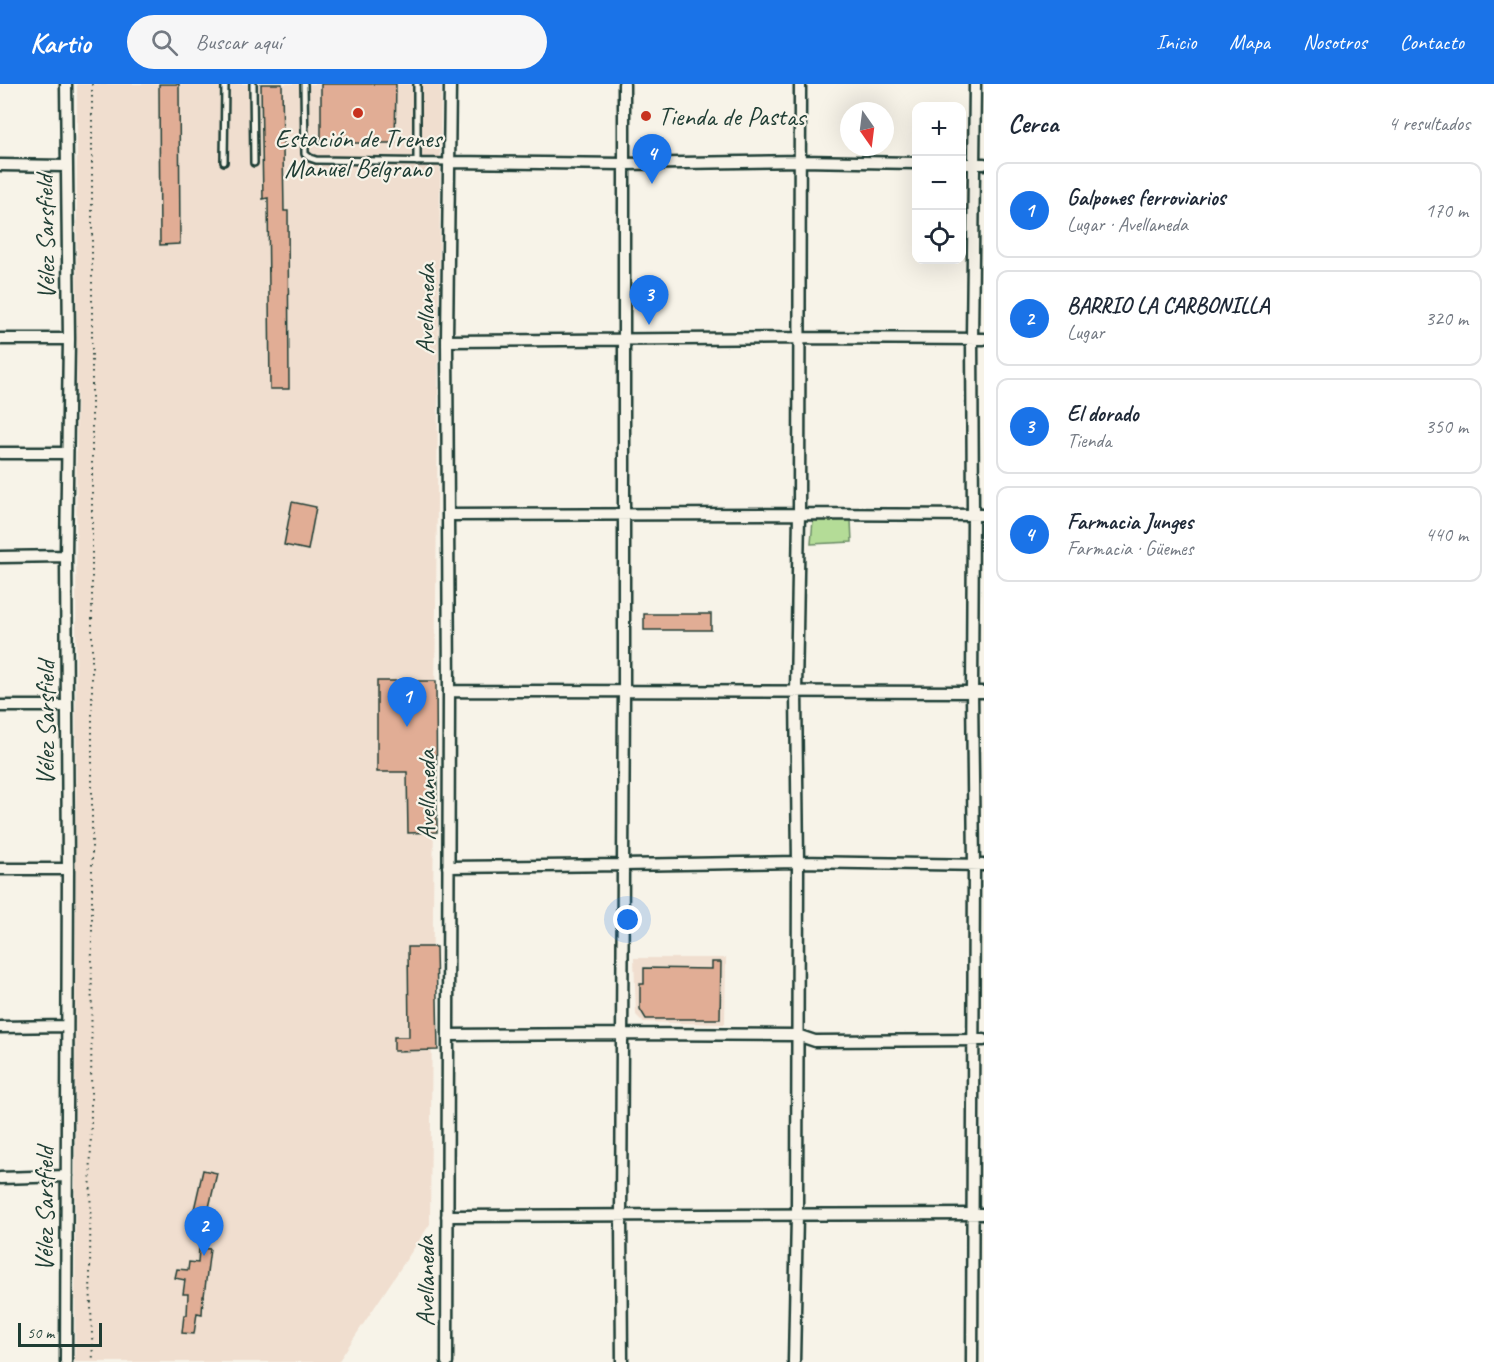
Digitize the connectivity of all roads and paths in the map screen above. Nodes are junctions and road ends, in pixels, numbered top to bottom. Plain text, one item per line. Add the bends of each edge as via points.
1 (66, 84) edge
2 (92, 84) edge
3 (225, 84) edge
4 (253, 84) edge
5 (304, 84) edge
6 (417, 84) edge
7 (450, 84) edge
8 (624, 84) edge
9 (800, 84) edge
10 (975, 84) edge
11 (800, 161) junction
12 (224, 162) dead end
13 (417, 162) junction
14 (450, 162) junction
15 (254, 163) dead end
16 (912, 163) edge
17 (624, 164) junction
18 (979, 164) edge
19 (0, 165) edge
20 (66, 166) junction
21 (799, 338) junction
22 (0, 339) edge
23 (69, 339) junction
24 (624, 339) junction
25 (972, 339) junction
26 (984, 339) edge
27 (447, 341) junction
28 (0, 453) edge
29 (67, 453) junction
30 (799, 514) junction
31 (448, 515) junction
32 (623, 515) junction
33 (979, 515) edge
34 (66, 556) junction
35 (0, 557) edge
36 (449, 691) junction
37 (624, 691) junction
38 (796, 692) junction
39 (972, 692) junction
40 (984, 692) edge
41 (0, 706) edge
42 (67, 706) junction
43 (798, 862) junction
44 (623, 865) junction
45 (979, 865) edge
46 (448, 867) junction
47 (0, 869) edge
48 (68, 869) junction
49 (67, 1026) junction
50 (0, 1027) edge
51 (622, 1034) junction
52 (448, 1035) junction
53 (797, 1035) junction
54 (978, 1040) edge
55 (67, 1176) junction
56 (0, 1178) edge
57 (979, 1214) edge
58 (796, 1215) junction
59 (447, 1216) junction
60 (621, 1216) junction
61 (66, 1362) edge
62 (93, 1362) edge
63 (447, 1362) edge
64 (622, 1362) edge
65 (794, 1362) edge
66 (972, 1362) edge

1 - 20 street, Vélez Sarsfield
2 - 62 path
3 - 12 lane
4 - 15 lane
5 - 13 lane via 305,154 310,158
6 - 13 lane
7 - 14 street, Avellaneda
8 - 17 street
9 - 11 street
10 - 18 street
11 - 16 street
11 - 17 street
11 - 21 street
13 - 14 lane
14 - 17 street
14 - 27 street, Avellaneda
17 - 24 street
18 - 25 street
19 - 20 street
20 - 23 street, Vélez Sarsfield
21 - 24 street
21 - 25 street
21 - 30 street
22 - 23 street
23 - 29 street, Vélez Sarsfield
24 - 27 street
24 - 32 street
25 - 26 street
25 - 33 street
27 - 31 street, Avellaneda
28 - 29 street
29 - 34 street, Vélez Sarsfield
30 - 32 street
30 - 33 street
30 - 38 street
31 - 32 street
31 - 36 street, Avellaneda
32 - 37 street
33 - 39 street
34 - 35 street
34 - 42 street, Vélez Sarsfield
36 - 37 street
36 - 46 street, Avellaneda
37 - 38 street
37 - 44 street
38 - 39 street
38 - 43 street
39 - 40 street
39 - 45 street
41 - 42 street
42 - 48 street, Vélez Sarsfield
43 - 44 street
43 - 45 street
43 - 53 street
44 - 46 street
44 - 51 street
45 - 54 street
46 - 52 street, Avellaneda
47 - 48 street
48 - 49 street, Vélez Sarsfield
49 - 50 street
49 - 55 street, Vélez Sarsfield
51 - 52 street
51 - 53 street
51 - 60 street
52 - 59 street, Avellaneda
53 - 54 street via 815,1041
53 - 58 street
54 - 57 street
55 - 56 street
55 - 61 street, Vélez Sarsfield
57 - 58 street
57 - 66 street
58 - 60 street
58 - 65 street
59 - 60 street
59 - 63 street, Avellaneda
60 - 64 street

